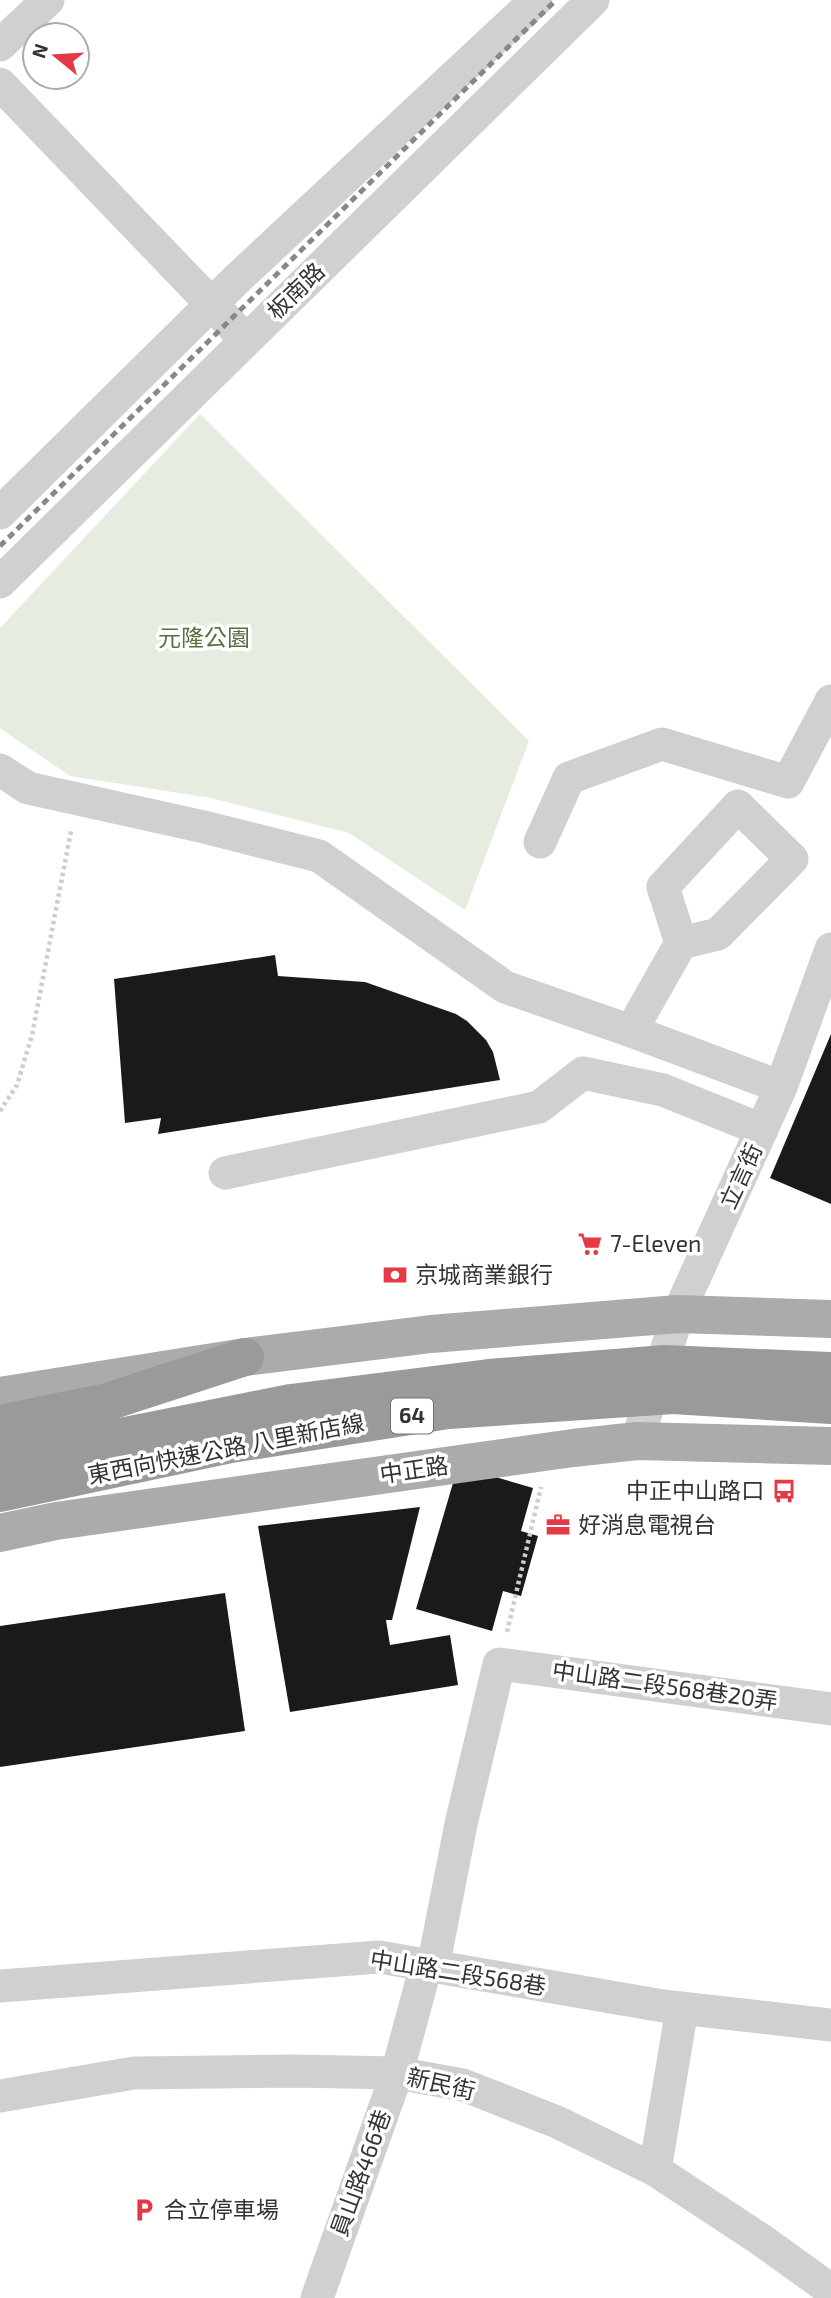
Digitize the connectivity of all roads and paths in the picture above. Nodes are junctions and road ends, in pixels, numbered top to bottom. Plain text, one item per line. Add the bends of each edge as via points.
1 (48, 0) edge
2 (536, 0) edge
3 (593, 0) edge
4 (0, 45) edge
5 (0, 84) edge
6 (211, 304) junction
7 (246, 340) junction
8 (0, 513) edge
9 (0, 582) edge
10 (831, 701) edge
11 (0, 770) edge
12 (76, 799) junction
13 (540, 842) dead end
14 (681, 943) dead end
15 (831, 950) edge
16 (631, 1031) junction
17 (781, 1087) junction
18 (0, 1111) edge
19 (762, 1130) junction
20 (225, 1173) dead end
21 (678, 1314) junction
22 (831, 1319) edge
23 (245, 1357) junction
24 (831, 1371) edge
25 (0, 1396) edge
26 (831, 1405) edge
27 (0, 1424) edge
28 (637, 1441) junction
29 (831, 1446) edge
30 (550, 1451) junction
31 (0, 1461) edge
32 (0, 1493) edge
33 (0, 1533) edge
34 (499, 1664) junction
35 (831, 1709) edge
36 (429, 1966) junction
37 (0, 1986) edge
38 (682, 2009) junction
39 (831, 2025) edge
40 (397, 2073) junction
41 (0, 2096) edge
42 (656, 2170) junction
43 (831, 2290) edge
44 (317, 2298) edge

1 - 4 street
2 - 6 street
3 - 7 street, 板南路
5 - 6 street
6 - 7 street
6 - 8 street
7 - 9 street, 板南路
10 - 13 street via 788,782 662,744 569,778
11 - 12 street via 28,788
12 - 16 street via 319,856 505,987
12 - 18 path via 32,1035 17,1085
14 - 16 street
15 - 17 street, 立言街
16 - 17 street
17 - 19 street, 立言街
19 - 20 street via 663,1090 583,1073 539,1107
19 - 21 street, 立言街
21 - 22 main road
21 - 23 main road via 431,1334
21 - 28 street, 立言街
23 - 25 main road
23 - 27 highway via 107,1402
24 - 31 highway, 東西向快速公路 八里新店線 / 64, bridge via 665,1364 489,1378 291,1403
26 - 32 highway, 東西向快速公路 八里新店線 / 64, bridge via 673,1395 448,1410 231,1444
28 - 29 main road, 中正路
28 - 30 main road, 中正路
30 - 33 main road, 中正路 via 55,1521
30 - 34 path
34 - 35 street, 中山路二段568巷20弄
34 - 36 street
36 - 37 street, 中山路二段568巷 via 379,1957
36 - 38 street, 中山路二段568巷
36 - 40 street, 員山路466巷
38 - 39 street, 中山路二段568巷
38 - 42 street
40 - 41 street, 新民街 via 134,2073
40 - 42 street, 新民街 via 463,2085 557,2122
40 - 44 street, 員山路466巷
42 - 43 street, 新民街

